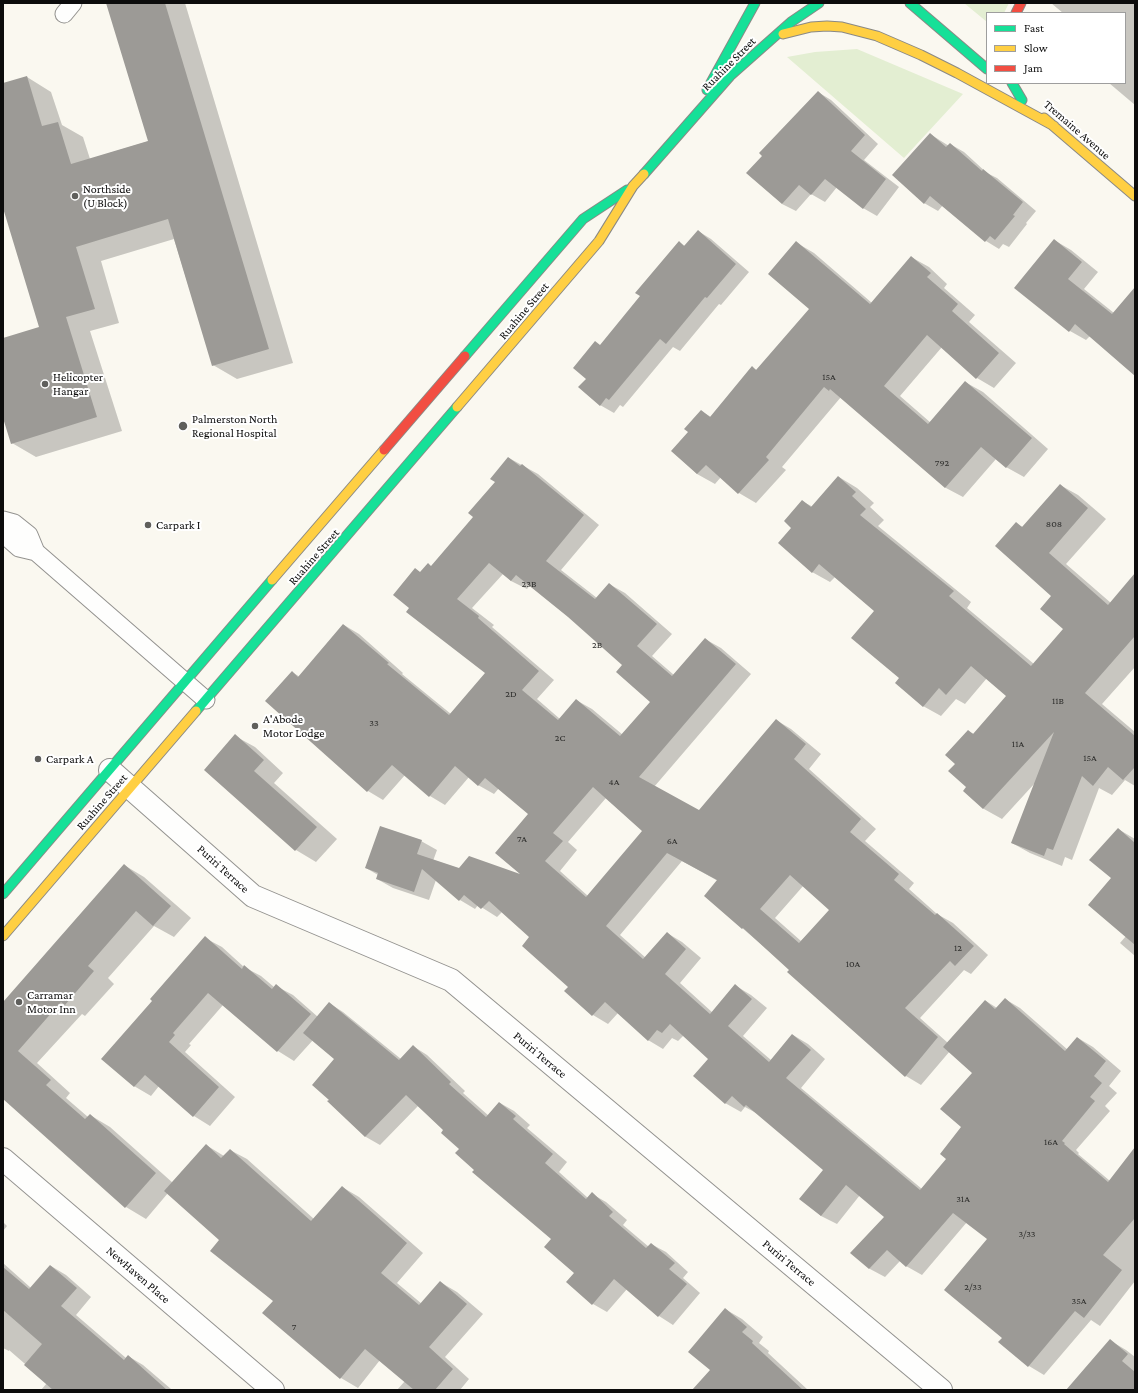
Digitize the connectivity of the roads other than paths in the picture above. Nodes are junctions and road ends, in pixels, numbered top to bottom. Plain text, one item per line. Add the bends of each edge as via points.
1 (755, 3) edge
2 (819, 3) edge
3 (910, 3) edge
4 (1021, 3) edge
5 (1016, 12) edge
6 (775, 36) junction
7 (986, 68) edge
8 (1004, 84) edge
9 (1013, 84) edge
10 (1022, 100) junction
11 (687, 126) junction
12 (1054, 126) junction
13 (633, 186) junction
14 (1135, 196) edge
15 (3, 520) edge
16 (3, 533) edge
17 (36, 552) junction
18 (184, 681) junction
19 (206, 700) junction
20 (110, 770) junction
21 (131, 788) junction
22 (3, 894) edge
23 (3, 936) edge
24 (3, 1159) edge
25 (273, 1390) edge
26 (941, 1390) edge

1 - 11 main road
2 - 6 main road, Ruahine Street
3 - 7 main road
4 - 5 main road
6 - 11 main road, Ruahine Street via 730,76
6 - 12 main road via 811,27 827,26 877,36 957,73
8 - 10 main road, Tremaine Avenue
9 - 10 main road
10 - 12 main road, Tremaine Avenue
11 - 13 main road, Ruahine Street
12 - 14 main road, Tremaine Avenue
13 - 18 main road, Ruahine Street via 583,219
13 - 19 main road, Ruahine Street via 599,241
15 - 17 lane via 14,523 29,535
16 - 17 lane via 19,548
17 - 18 lane
18 - 19 lane
18 - 20 main road, Ruahine Street
19 - 21 main road, Ruahine Street
20 - 21 street, Puriri Terrace
20 - 22 main road, Ruahine Street
21 - 23 main road, Ruahine Street
21 - 26 street, Puriri Terrace via 253,896 451,980
24 - 25 street, NewHaven Place

